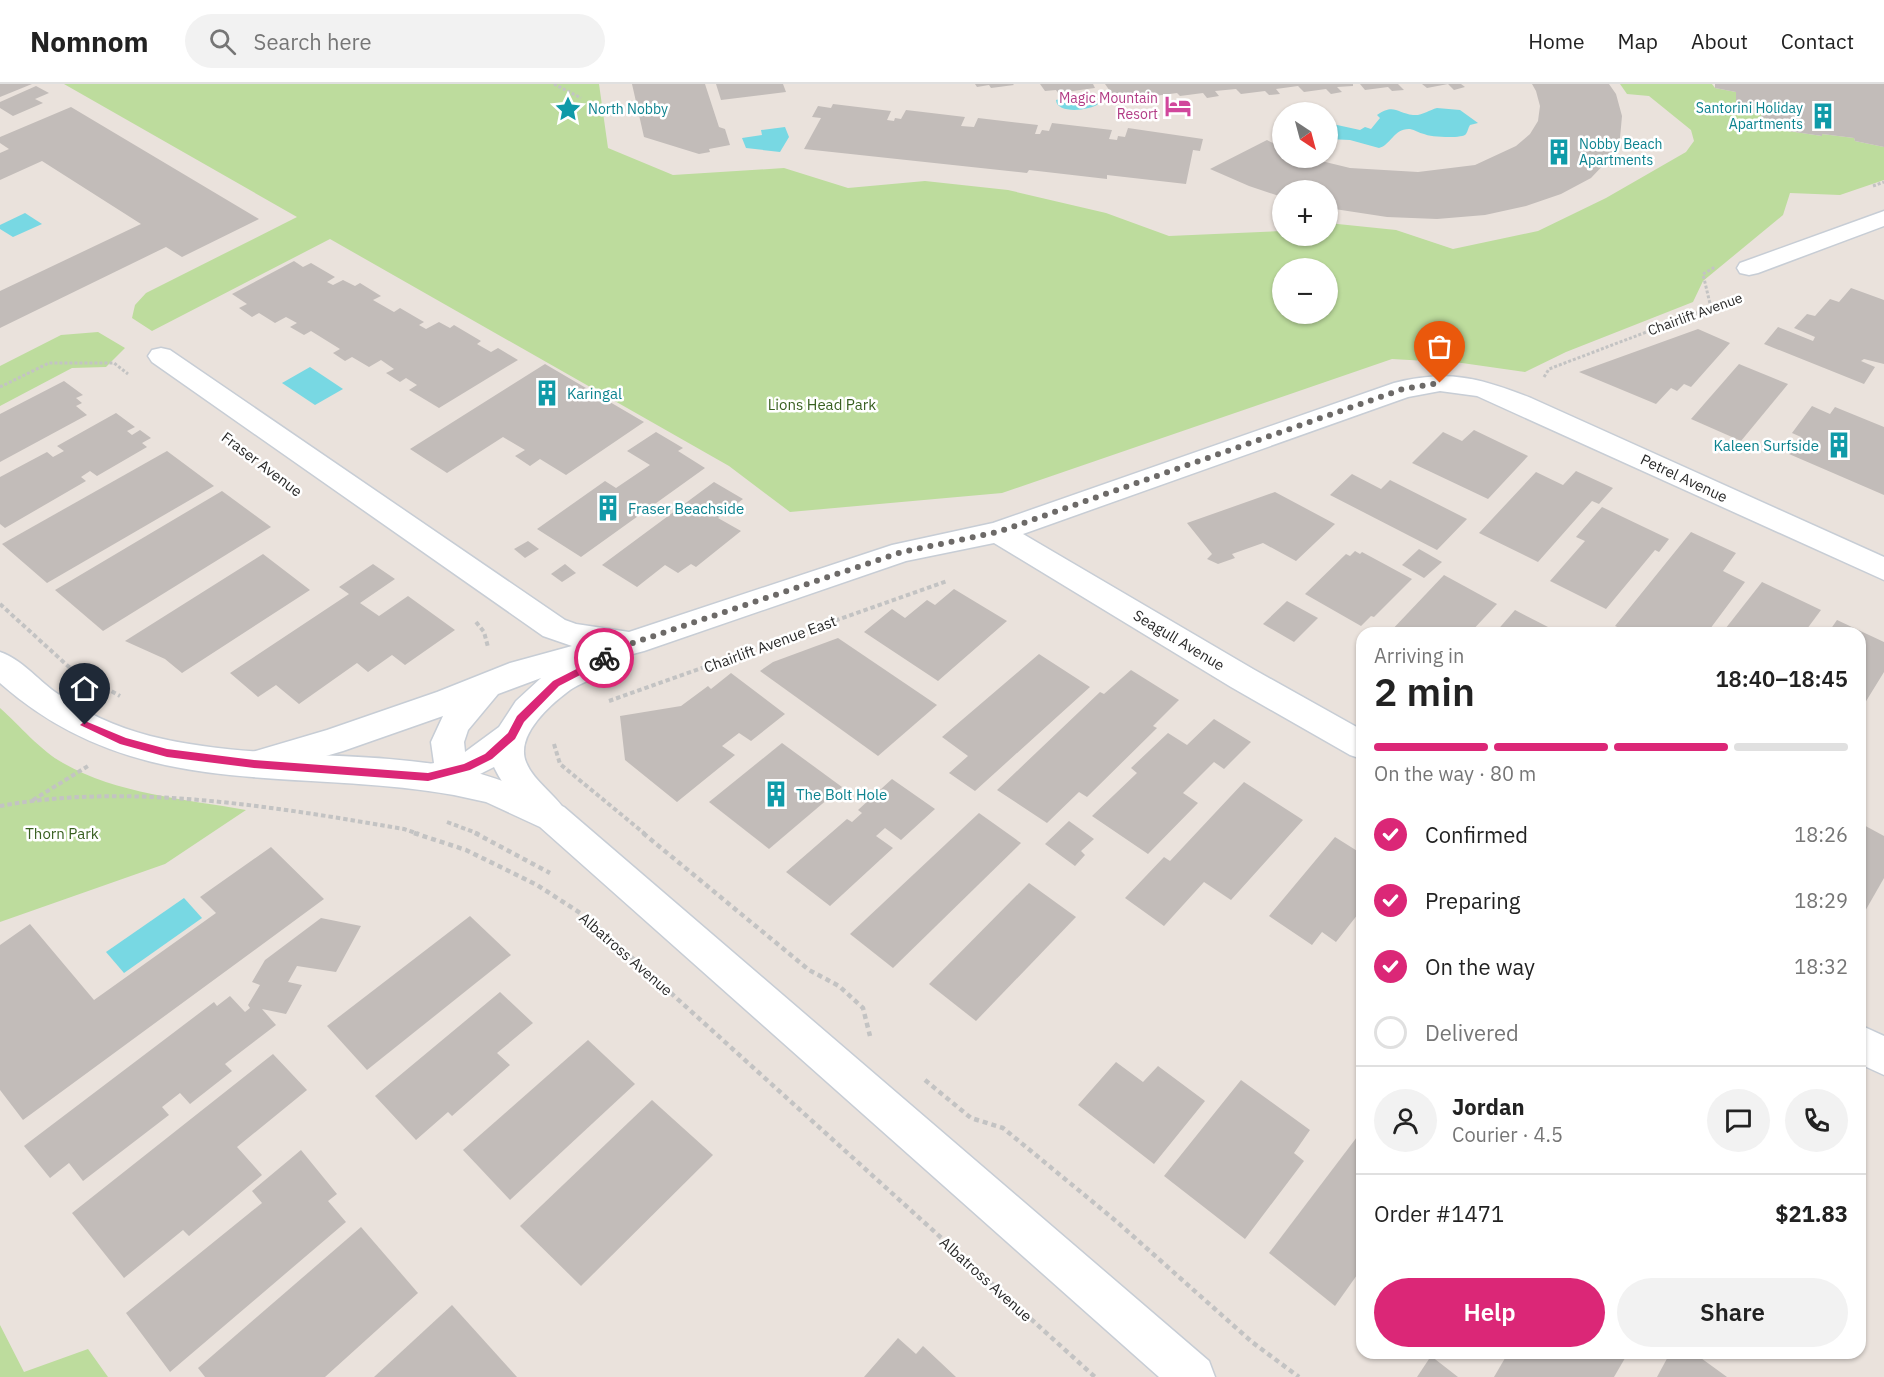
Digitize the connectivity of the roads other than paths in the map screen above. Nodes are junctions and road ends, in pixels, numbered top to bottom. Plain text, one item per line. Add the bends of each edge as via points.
1 (1884, 218) edge
2 (1749, 268) dead end
3 (161, 356) dead end
4 (998, 532) junction
5 (1884, 569) edge
6 (633, 643) junction
7 (0, 664) edge
8 (489, 683) junction
9 (511, 736) junction
10 (1356, 743) edge
11 (254, 764) junction
12 (448, 777) junction
13 (552, 817) junction
14 (1866, 1046) edge
15 (1884, 1058) edge
16 (1192, 1377) edge

1 - 2 street
3 - 6 street, Fraser Avenue via 554,628 596,640
4 - 5 street, Petrel Avenue via 1403,389 1440,383 1482,388 1521,404
4 - 6 street via 902,552
4 - 10 street, Seagull Avenue
6 - 8 street
6 - 9 street via 556,683 520,719
7 - 11 street via 57,710 123,741 167,753
8 - 11 street via 331,742
8 - 12 street via 447,739
9 - 12 street via 488,756
9 - 13 street via 510,766
11 - 12 street
12 - 13 street via 516,799
13 - 16 street
14 - 15 street

